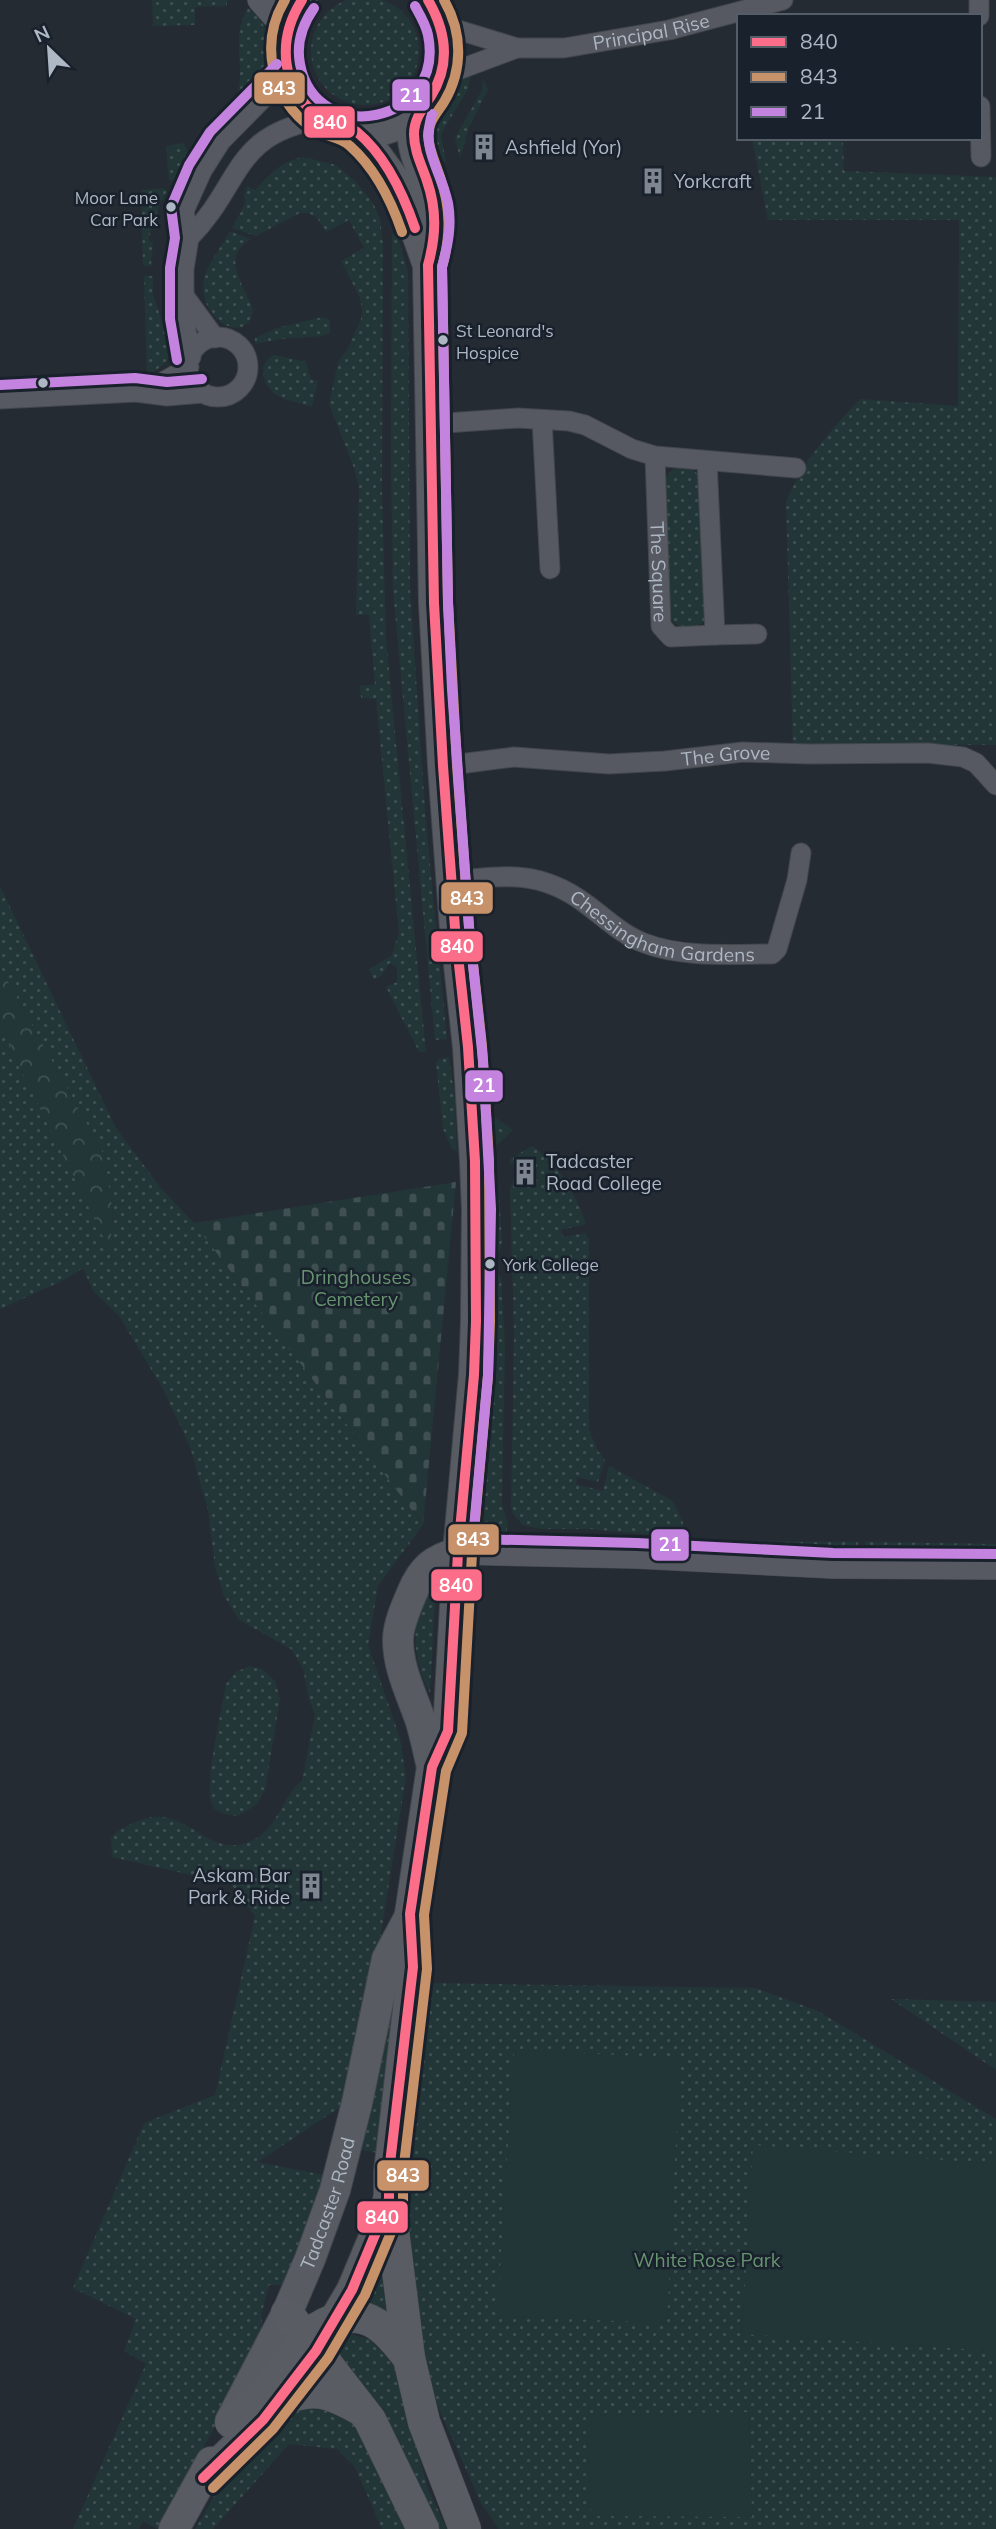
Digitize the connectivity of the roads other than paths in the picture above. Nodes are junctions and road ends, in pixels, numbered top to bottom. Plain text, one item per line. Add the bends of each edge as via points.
1 (259, 0) edge
2 (302, 0) edge
3 (783, 0) edge
4 (753, 5) edge
5 (435, 13) edge
6 (285, 37) junction
7 (517, 48) junction
8 (287, 74) junction
9 (442, 75) junction
10 (419, 110) junction
11 (322, 119) junction
12 (354, 130) junction
13 (981, 140) edge
14 (981, 158) dead end
15 (189, 238) junction
16 (429, 265) junction
17 (185, 297) junction
18 (215, 338) junction
19 (190, 362) junction
20 (136, 392) junction
21 (203, 393) junction
22 (0, 399) edge
23 (542, 420) junction
24 (432, 424) junction
25 (655, 456) junction
26 (707, 461) junction
27 (796, 468) dead end
28 (550, 569) dead end
29 (757, 634) dead end
30 (715, 635) junction
31 (443, 766) junction
32 (996, 785) edge
33 (801, 853) dead end
34 (453, 881) junction
35 (458, 1553) junction
36 (996, 1568) edge
37 (432, 1767) junction
38 (411, 1914) junction
39 (389, 2199) junction
40 (287, 2312) junction
41 (335, 2320) junction
42 (311, 2344) junction
43 (409, 2358) junction
44 (280, 2400) junction
45 (362, 2410) junction
46 (231, 2422) junction
47 (443, 2475) junction
48 (203, 2478) junction
49 (174, 2529) edge
50 (423, 2529) edge
51 (465, 2529) edge
52 (479, 2529) edge

1 - 6 street
2 - 6 main road
3 - 4 street, Principal Rise
4 - 7 street, Principal Rise via 633,37 564,48
5 - 7 street, Principal Rise
5 - 9 main road via 445,59
6 - 8 main road
7 - 9 street, Principal Rise
8 - 11 main road via 299,97
8 - 15 street via 233,127 207,163 184,211
9 - 10 main road
10 - 12 main road via 389,127
10 - 16 main road via 414,145 436,221
11 - 12 main road
11 - 15 street via 282,128 254,148 208,219
12 - 16 main road via 401,190
13 - 14 street
15 - 17 street
16 - 24 main road
17 - 18 street
17 - 19 street
18 - 19 street via 198,346
18 - 21 street via 241,348 248,362 247,376 229,395
19 - 20 street via 161,383
19 - 21 street via 192,382
20 - 21 street via 167,396
20 - 22 street
23 - 24 street
23 - 25 street via 585,425
23 - 28 street
24 - 31 main road via 434,603
25 - 26 street
25 - 30 street, The Square via 661,626 671,637
26 - 27 street
26 - 30 street
29 - 30 street, The Square
31 - 32 street, The Grove via 514,757 634,763 743,752 928,753 955,755 976,763
31 - 34 main road
33 - 34 street, Chessingham Gardens via 781,937 772,954 703,953 642,943 563,888 524,876
34 - 35 main road via 477,1210 474,1375
35 - 36 street via 833,1567
35 - 37 main road, Tadcaster Road via 448,1731
35 - 37 main road, Tadcaster Road via 436,1560 422,1572 404,1610 398,1639 403,1675
37 - 38 main road, Tadcaster Road
38 - 39 main road, Tadcaster Road via 413,1967
38 - 40 main road, Tadcaster Road via 387,1959 335,2190
39 - 41 main road, Tadcaster Road
39 - 43 highway
40 - 42 highway
40 - 46 main road, Tadcaster Road
41 - 42 highway via 317,2327
41 - 43 highway via 364,2316 394,2339
42 - 44 main road, Tadcaster Road
42 - 45 highway
42 - 46 highway
43 - 47 highway
44 - 45 highway via 305,2391 322,2392
44 - 48 main road, Tadcaster Road
45 - 50 highway
46 - 48 main road, Tadcaster Road
47 - 51 highway
47 - 52 highway
48 - 49 main road, Tadcaster Road

